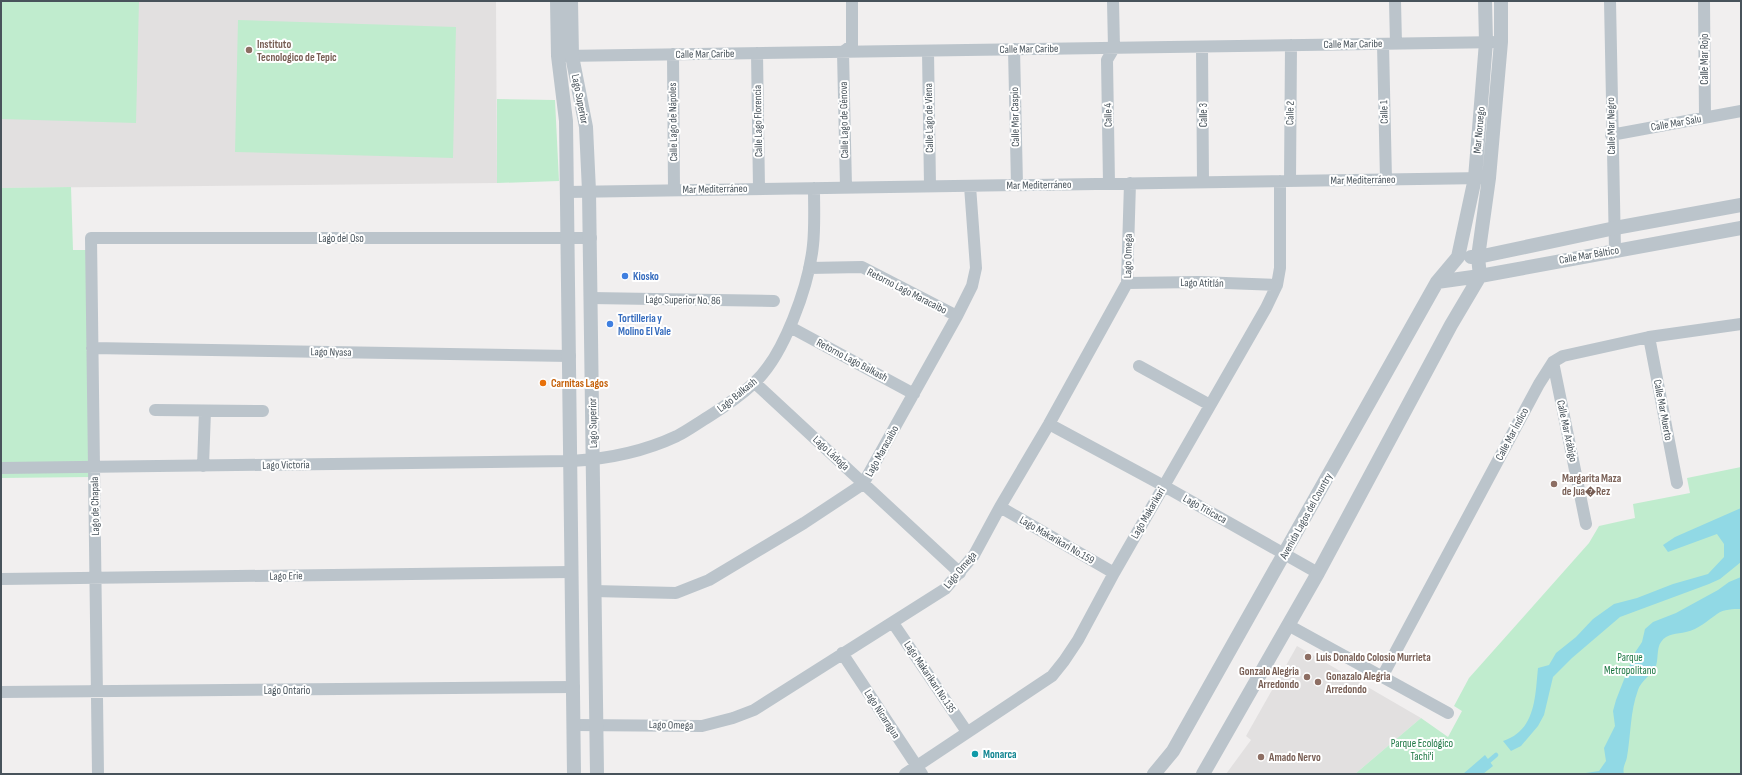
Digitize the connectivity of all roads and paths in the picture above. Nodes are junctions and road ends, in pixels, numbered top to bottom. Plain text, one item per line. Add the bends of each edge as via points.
1 (557, 1) edge
2 (571, 1) edge
3 (852, 1) edge
4 (1113, 1) edge
5 (1395, 1) edge
6 (1485, 1) edge
7 (1501, 1) edge
8 (1610, 1) edge
9 (1704, 1) edge
10 (1486, 42) junction
11 (1501, 42) junction
12 (1383, 44) junction
13 (1396, 44) junction
14 (1291, 46) junction
15 (1202, 47) junction
16 (1114, 48) junction
17 (1014, 49) junction
18 (928, 51) junction
19 (843, 52) junction
20 (757, 53) junction
21 (673, 54) junction
22 (558, 56) junction
23 (572, 56) junction
24 (1741, 111) edge
25 (1705, 118) junction
26 (1611, 135) junction
27 (1475, 178) junction
28 (1489, 178) junction
29 (1386, 180) junction
30 (1285, 181) junction
31 (1203, 182) junction
32 (1130, 183) junction
33 (1109, 184) junction
34 (1016, 185) junction
35 (930, 186) junction
36 (970, 186) junction
37 (814, 188) junction
38 (846, 188) junction
39 (759, 189) junction
40 (674, 190) junction
41 (589, 191) junction
42 (567, 192) junction
43 (1741, 205) edge
44 (1615, 228) junction
45 (1741, 228) edge
46 (91, 238) joint
47 (568, 238) junction
48 (590, 238) junction
49 (1615, 250) junction
50 (1458, 257) junction
51 (1478, 257) junction
52 (809, 268) junction
53 (1480, 276) junction
54 (1437, 282) junction
55 (1127, 283) junction
56 (1277, 284) junction
57 (591, 298) junction
58 (774, 301) dead end
59 (957, 316) junction
60 (1741, 324) edge
61 (790, 327) junction
62 (1649, 337) junction
63 (92, 348) junction
64 (570, 356) junction
65 (1553, 362) junction
66 (1139, 366) dead end
67 (755, 383) junction
68 (914, 394) junction
69 (1210, 405) junction
70 (155, 410) dead end
71 (206, 411) junction
72 (263, 411) dead end
73 (1049, 424) junction
74 (593, 460) junction
75 (571, 461) junction
76 (203, 466) junction
77 (94, 467) junction
78 (1, 468) edge
79 (1677, 483) dead end
80 (863, 484) junction
81 (1164, 486) junction
82 (1000, 507) junction
83 (1586, 524) dead end
84 (1285, 554) junction
85 (571, 572) junction
86 (960, 572) junction
87 (1114, 573) junction
88 (1318, 573) junction
89 (96, 578) junction
90 (1, 579) edge
91 (594, 591) junction
92 (893, 623) junction
93 (1288, 625) junction
94 (842, 653) junction
95 (1382, 677) junction
96 (574, 688) junction
97 (96, 691) junction
98 (1, 692) edge
99 (1448, 713) dead end
100 (596, 724) junction
101 (574, 725) junction
102 (967, 732) junction
103 (919, 770) edge
104 (98, 774) edge
105 (574, 774) edge
106 (597, 774) edge
107 (905, 774) edge
108 (1154, 774) edge
109 (1203, 774) edge

1 - 22 street, Lago Superior
2 - 23 street, Lago Superior
3 - 19 street via 852,45
4 - 16 street
5 - 13 street
6 - 10 street, Mar Noruego
7 - 11 street, Mar Noruego
8 - 26 street, Calle Mar Negro
9 - 25 street, Calle Mar Rojo
10 - 11 street, Calle Mar Caribe
10 - 13 street, Calle Mar Caribe
10 - 27 street, Mar Noruego
11 - 28 street, Mar Noruego
12 - 13 street, Calle Mar Caribe
12 - 14 street, Calle Mar Caribe
12 - 29 street, Calle 1
14 - 15 street, Calle Mar Caribe
14 - 30 street, Calle 2
15 - 16 street, Calle Mar Caribe
15 - 31 street, Calle 3
16 - 17 street, Calle Mar Caribe
16 - 33 street, Calle 4 via 1107,60
17 - 18 street, Calle Mar Caribe
17 - 34 street, Calle Mar Caspio
18 - 19 street, Calle Mar Caribe
18 - 35 street, Calle Lago de Viena
19 - 20 street, Calle Mar Caribe
19 - 38 street, Calle Lago de Génova
20 - 21 street, Calle Mar Caribe
20 - 39 street, Calle Lago Florencia
21 - 23 street, Calle Mar Caribe
21 - 40 street, Calle Lago de Nápoles
22 - 23 street, Calle Mar Caribe
22 - 42 street, Lago Superior via 566,121
23 - 41 street, Lago Superior via 586,127
24 - 25 street, Calle Mar Salu
25 - 26 street, Calle Mar Salu
26 - 44 street, Calle Mar Negro
27 - 28 street, Mar Mediterráneo
27 - 29 street, Mar Mediterráneo
27 - 50 street, Mar Noruego
28 - 51 street, Mar Noruego
29 - 30 street, Mar Mediterráneo
30 - 31 street, Mar Mediterráneo
30 - 56 street, Lago Makarikari
31 - 32 street, Mar Mediterráneo
32 - 33 street, Mar Mediterráneo
32 - 55 street, Lago Omega
33 - 34 street, Mar Mediterráneo
34 - 36 street, Mar Mediterráneo
35 - 36 street, Mar Mediterráneo
35 - 38 street, Mar Mediterráneo
36 - 59 street, Lago Maracaibo via 976,268 972,286
37 - 38 street, Mar Mediterráneo
37 - 39 street, Mar Mediterráneo
37 - 52 street, Lago Balkash via 813,245
39 - 40 street, Mar Mediterráneo
40 - 41 street, Mar Mediterráneo
41 - 42 street, Mar Mediterráneo
41 - 48 street, Lago Superior
42 - 47 street, Lago Superior
43 - 44 street, Calle Mar Báltico
44 - 49 street, Calle Mar Negro
44 - 51 street, Calle Mar Báltico
45 - 49 street, Calle Mar Báltico
46 - 47 street, Lago del Oso
46 - 63 street, Lago de Chapala
47 - 48 street, Lago del Oso
47 - 64 street, Lago Superior
48 - 57 street, Lago Superior
49 - 53 street, Calle Mar Báltico
50 - 51 street, Calle Mar Báltico
50 - 54 street, Avenida Lagos del Country
51 - 53 street
52 - 59 street, Retorno Lago Maracaibo via 862,267
52 - 61 street, Lago Balkash
53 - 54 street, Calle Mar Báltico
53 - 88 street
54 - 84 street, Avenida Lagos del Country
55 - 56 street, Lago Atitlán
55 - 73 street, Lago Omega
56 - 69 street, Lago Makarikari via 1266,308
57 - 58 street, Lago Superior No. 86
57 - 74 street, Lago Superior
59 - 68 street, Lago Maracaibo
60 - 62 street
61 - 67 street, Lago Balkash
61 - 68 street, Retorno Lago Balkash
62 - 65 street via 1563,356
62 - 79 street, Calle Mar Muerto
63 - 64 street, Lago Nyasa
63 - 77 street, Lago de Chapala
64 - 75 street, Lago Superior
65 - 83 street, Calle Mar Arábigo
65 - 95 street, Calle Mar Índico
66 - 69 street
67 - 74 street, Lago Balkash via 723,408 677,436 648,448
67 - 80 street, Lago Ládoga
68 - 80 street, Lago Maracaibo
69 - 81 street, Lago Makarikari
70 - 71 street
71 - 72 street
71 - 76 street
73 - 81 street, Lago Titicaca
73 - 82 street, Lago Omega
74 - 75 street, Lago Balkash
74 - 91 street, Lago Superior
75 - 76 street, Lago Victoria
75 - 85 street, Lago Superior
76 - 77 street, Lago Victoria
77 - 78 street, Lago Victoria
77 - 89 street, Lago de Chapala
80 - 86 street, Lago Ládoga
80 - 91 street, Lago Maracaibo via 709,580 676,593
81 - 84 street, Lago Titicaca
81 - 87 street, Lago Makarikari
82 - 86 street, Lago Omega via 974,555
82 - 87 street, Lago Makarikari No.159
84 - 88 street, Lago Titicaca
84 - 108 street, Avenida Lagos del Country via 1172,751
85 - 89 street, Lago Erie
85 - 96 street, Lago Superior
86 - 92 street, Lago Omega via 945,589
87 - 102 street, Lago Makarikari via 1078,640 1052,676
88 - 93 street
89 - 90 street, Lago Erie
89 - 97 street, Lago de Chapala
91 - 100 street, Lago Superior
92 - 94 street, Lago Omega
92 - 102 street, Lago Makarikari No.135
93 - 95 street
93 - 109 street
94 - 100 street, Lago Omega via 754,710 733,718 702,726
94 - 103 street, Lago Nicaragua
95 - 99 street
96 - 97 street, Lago Ontario
96 - 101 street, Lago Superior
97 - 98 street, Lago Ontario
97 - 104 street, Lago de Chapala
100 - 101 street, Lago Omega
100 - 106 street, Lago Superior
101 - 105 street, Lago Superior
102 - 103 street, Lago Makarikari
103 - 107 street, Lago Makarikari

